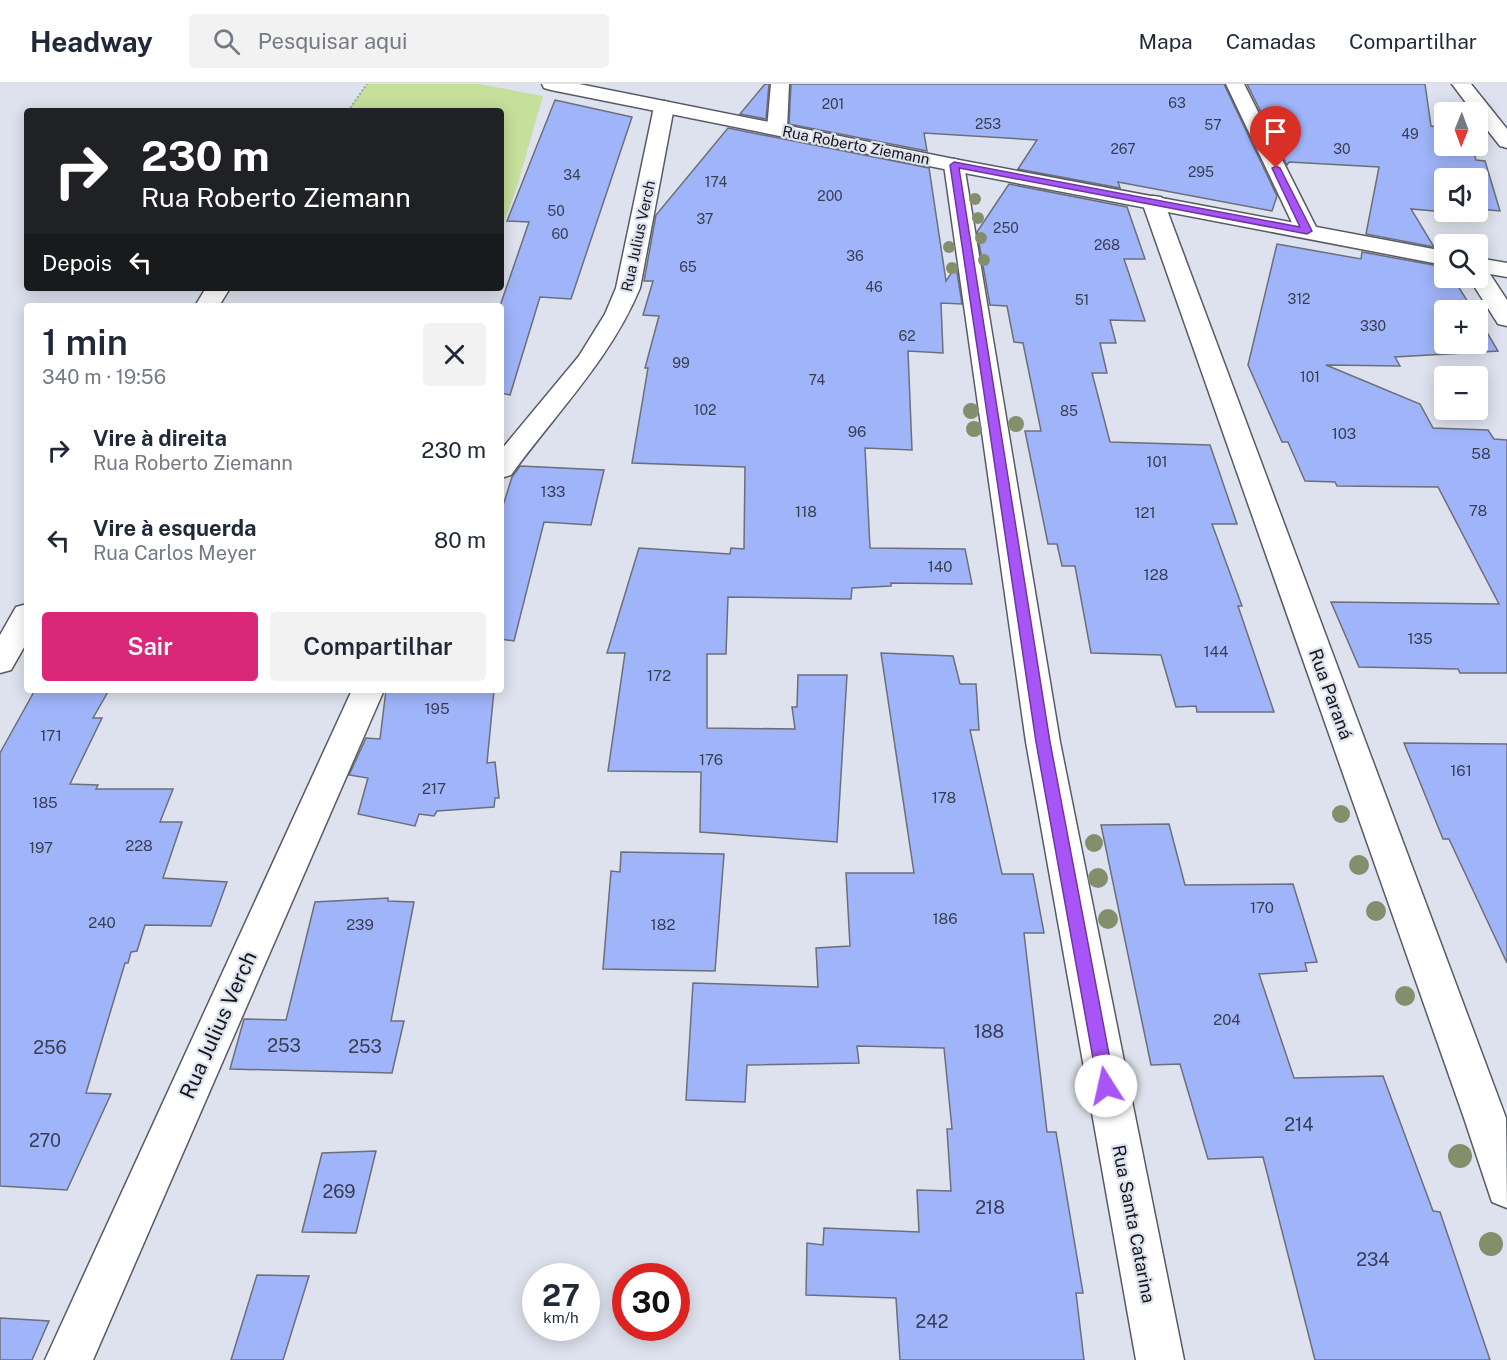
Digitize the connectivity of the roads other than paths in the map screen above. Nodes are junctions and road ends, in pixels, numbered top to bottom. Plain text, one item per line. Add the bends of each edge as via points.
1 (551, 84) edge
2 (780, 84) edge
3 (1235, 84) edge
4 (1461, 84) edge
5 (663, 107) junction
6 (777, 129) junction
7 (1507, 142) edge
8 (954, 165) junction
9 (1153, 202) junction
10 (1307, 231) junction
11 (1434, 256) edge
12 (1488, 266) edge
13 (1507, 270) edge
14 (1487, 288) edge
15 (1507, 319) edge
16 (504, 465) edge
17 (24, 620) edge
18 (0, 662) edge
19 (367, 693) edge
20 (1507, 1186) edge
21 (69, 1360) edge
22 (1160, 1360) edge

1 - 5 street, Rua Roberto Ziemann
2 - 6 street
3 - 10 street
4 - 7 street
5 - 6 street, Rua Roberto Ziemann
5 - 16 street, Rua Julius Verch via 620,312 596,352
6 - 8 street, Rua Roberto Ziemann
8 - 9 street, Rua Roberto Ziemann
8 - 22 street, Rua Santa Catarina via 1043,742
9 - 10 street, Rua Roberto Ziemann
9 - 20 street, Rua Paraná
10 - 11 street, Rua Roberto Ziemann
12 - 13 street
14 - 15 street
17 - 18 street
19 - 21 street, Rua Julius Verch

